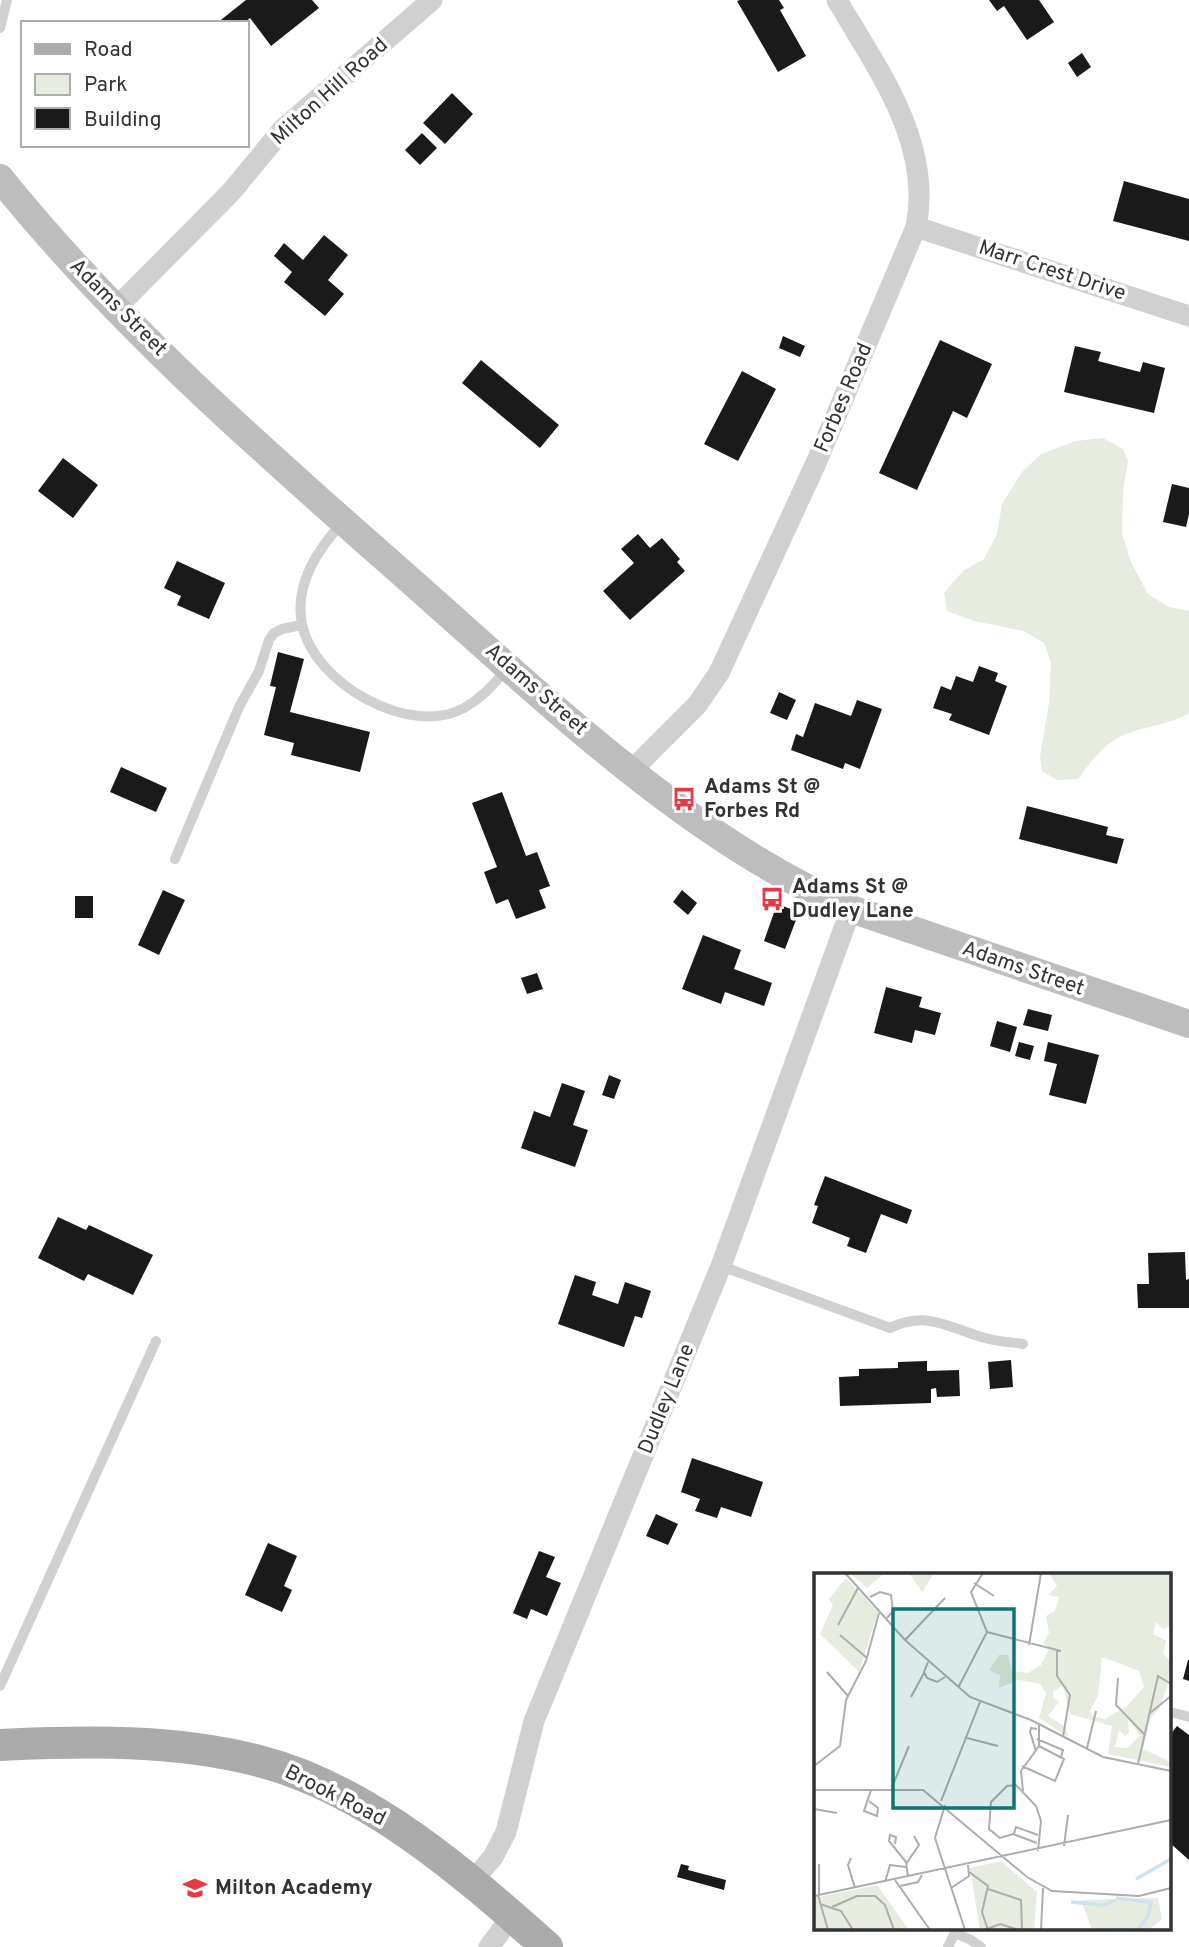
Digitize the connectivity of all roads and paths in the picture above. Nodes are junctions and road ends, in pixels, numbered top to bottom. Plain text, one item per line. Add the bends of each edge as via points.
1 (7, 0) edge
2 (432, 0) edge
3 (837, 0) edge
4 (0, 28) edge
5 (0, 178) edge
6 (916, 227) junction
7 (116, 308) junction
8 (1189, 316) edge
9 (344, 521) junction
10 (302, 625) junction
11 (509, 666) junction
12 (632, 769) junction
13 (175, 859) dead end
14 (851, 909) junction
15 (1189, 1024) edge
16 (721, 1266) junction
17 (156, 1341) dead end
18 (1024, 1344) dead end
19 (0, 1686) edge
20 (1172, 1713) edge
21 (1189, 1717) edge
22 (0, 1745) edge
23 (472, 1882) junction
24 (512, 1916) junction
25 (956, 1931) edge
26 (489, 1947) edge
27 (547, 1947) edge
28 (948, 1947) edge
29 (981, 1947) edge

1 - 4 lane
2 - 7 street, Milton Hill Road via 283,129 232,191
3 - 6 street, Forbes Road via 909,133 917,166
5 - 7 main road, Adams Street
6 - 8 street, Marr Crest Drive
6 - 12 street, Forbes Road via 816,463 719,673 684,719
7 - 9 main road, Adams Street
9 - 10 lane via 319,550 308,572
9 - 11 main road, Adams Street
10 - 11 lane via 310,645 334,677 366,699 401,713 430,716 462,709 489,691
10 - 13 lane via 282,629 269,640
11 - 12 main road, Adams Street
12 - 14 main road, Adams Street via 756,859
14 - 15 main road, Adams Street
14 - 16 street, Dudley Lane
16 - 18 lane via 890,1328 930,1320 988,1339
16 - 23 street, Dudley Lane via 534,1721 506,1832
17 - 19 lane
20 - 21 lane
22 - 23 main road, Brook Road via 128,1742 261,1761 345,1796
23 - 24 main road, Brook Road
24 - 26 street
24 - 27 main road, Brook Road
25 - 28 lane
25 - 29 lane

